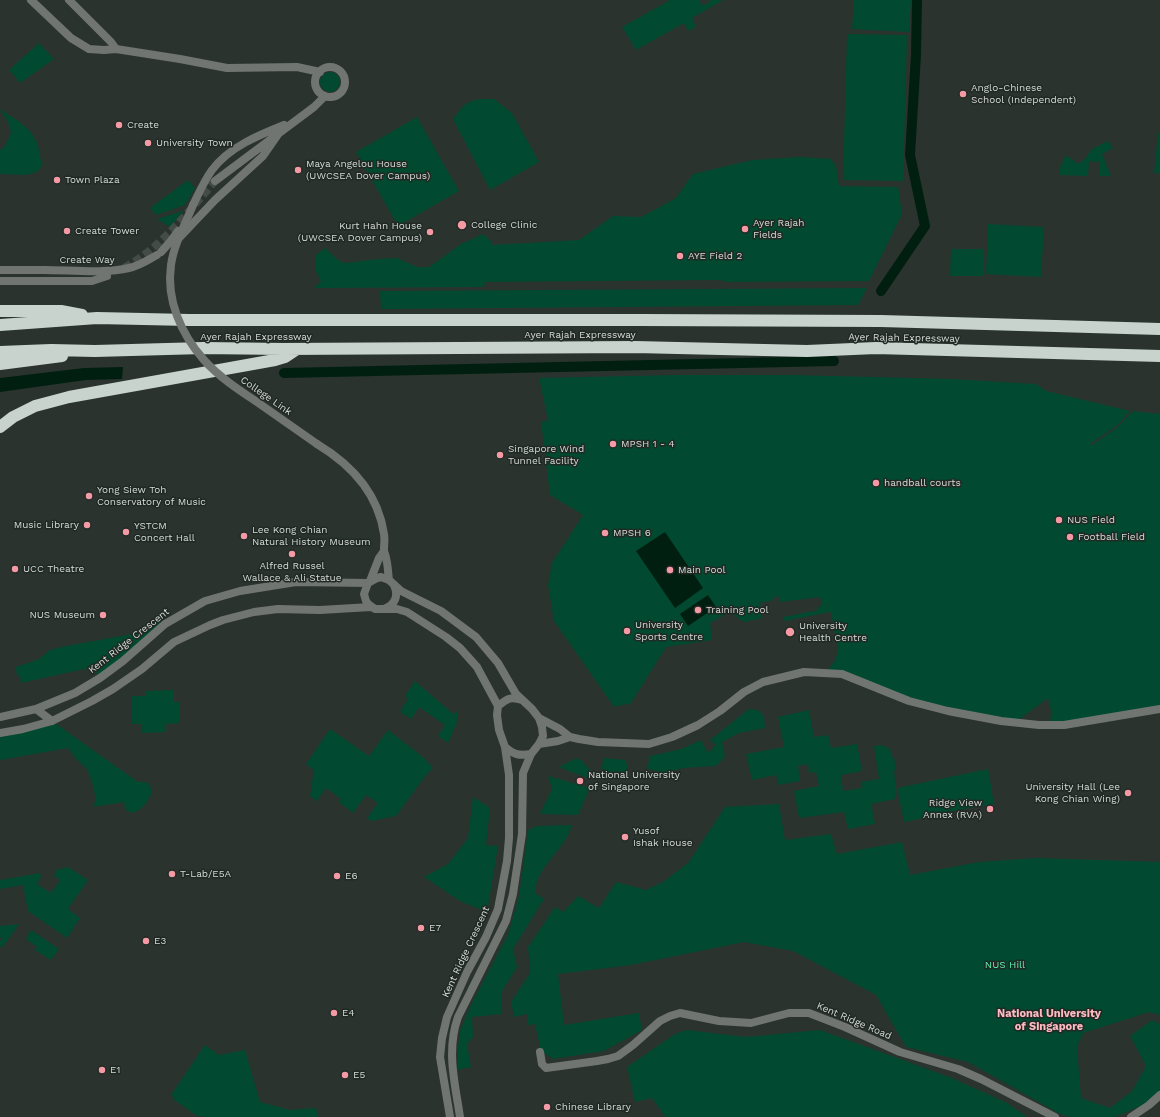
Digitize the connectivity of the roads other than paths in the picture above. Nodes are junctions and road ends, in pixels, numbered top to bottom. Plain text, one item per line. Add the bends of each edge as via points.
1 (31, 0) edge
2 (69, 0) edge
3 (116, 49) junction
4 (320, 72) junction
5 (325, 96) junction
6 (294, 122) junction
7 (279, 133) junction
8 (215, 181) tunnel mouth
9 (193, 205) junction
10 (179, 239) junction
11 (0, 270) edge
12 (107, 276) dead end
13 (0, 280) edge
14 (0, 312) edge
15 (97, 318) junction
16 (0, 325) edge
17 (1160, 329) edge
18 (297, 349) junction
19 (0, 352) edge
20 (95, 352) junction
21 (1160, 356) edge
22 (0, 364) edge
23 (0, 427) edge
24 (384, 550) junction
25 (370, 579) junction
26 (392, 582) junction
27 (371, 607) junction
28 (380, 610) junction
29 (522, 700) junction
30 (498, 706) junction
31 (36, 709) junction
32 (1160, 709) edge
33 (539, 718) junction
34 (52, 721) junction
35 (1, 725) edge
36 (570, 737) junction
37 (540, 744) junction
38 (505, 747) junction
39 (531, 754) junction
40 (540, 1052) dead end
41 (1160, 1095) edge
42 (450, 1117) edge
43 (460, 1117) edge
44 (1055, 1117) edge
45 (1131, 1117) edge

1 - 3 street via 71,38 89,49
2 - 3 street
3 - 4 street via 227,68 297,67
4 - 5 street via 316,85
4 - 5 street via 326,68 335,68 342,72 345,79 344,87 338,94
5 - 6 street
6 - 7 street
6 - 9 street, College Link via 259,134 228,154 213,169
7 - 8 street
7 - 10 street, College Link via 267,150
9 - 10 street, College Link, bridge
9 - 11 street, Create Way, bridge via 175,236 159,253 129,268 110,271
10 - 24 street, College Link, bridge via 170,278 178,321 187,337 204,361 235,387 329,451 352,470 366,486 379,514 384,535
12 - 13 street, Create Way via 92,281
14 - 15 highway via 61,311
15 - 16 highway, Ayer Rajah Expressway
15 - 17 highway, Ayer Rajah Expressway via 873,320
18 - 20 highway, Ayer Rajah Expressway via 203,348
18 - 21 highway, Ayer Rajah Expressway via 635,347 807,351 876,348
18 - 23 highway via 280,359 69,397 35,406
19 - 20 highway, Ayer Rajah Expressway
20 - 22 highway
24 - 25 street, College Link
24 - 26 street, College Link
25 - 26 street, Kent Ridge Crescent via 381,577
25 - 27 street via 364,594
25 - 31 street, Kent Ridge Crescent via 296,582 240,591 205,601 165,624 100,678 75,693
26 - 28 street via 397,593 395,602
26 - 29 street via 401,591 441,611 476,637 498,663 511,687
27 - 28 street, Kent Ridge Crescent
27 - 34 street, Kent Ridge Crescent via 278,609 254,612 217,622 174,642 113,689
28 - 30 street, Kent Ridge Crescent via 397,609 407,612 460,648 477,667
29 - 30 street via 507,699
29 - 33 street
30 - 38 street, Kent Ridge Crescent via 499,730
31 - 34 street
31 - 35 street, Kent Ridge Crescent
32 - 36 street via 1064,724 1039,725 1001,721 909,701 842,674 804,672 763,682 744,692 698,725 650,744 598,742
33 - 36 street
33 - 37 street via 543,736
34 - 35 street, Kent Ridge Crescent via 23,728
36 - 37 street
37 - 39 street, Kent Ridge Crescent
38 - 39 street via 512,753 522,756
38 - 42 street, Kent Ridge Crescent via 509,775 509,838 498,909 447,1017 442,1038 440,1057
39 - 43 street, Kent Ridge Crescent via 523,773 522,834 513,894 506,921 458,1017 455,1028 452,1068
40 - 44 street, Kent Ridge Road via 542,1064 546,1068 608,1060 633,1045 660,1021 680,1013 719,1021 751,1023 789,1013 809,1013 900,1052 981,1078
41 - 45 street

